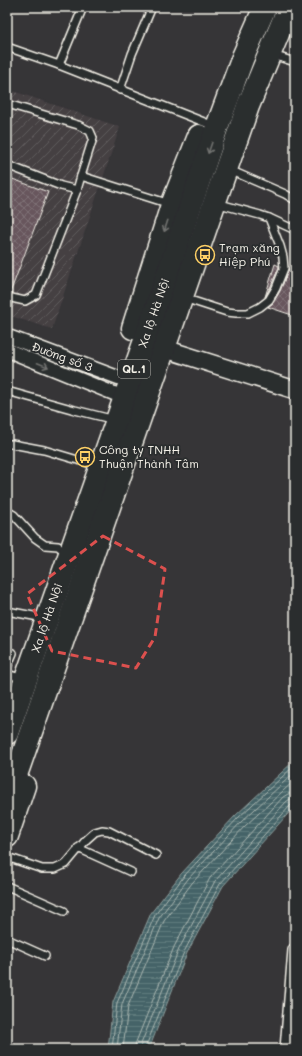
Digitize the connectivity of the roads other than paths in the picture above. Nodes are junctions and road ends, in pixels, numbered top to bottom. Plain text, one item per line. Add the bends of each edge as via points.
1 (84, 7) edge
2 (152, 7) edge
3 (252, 7) edge
4 (265, 7) edge
5 (289, 7) edge
6 (295, 14) edge
7 (7, 47) edge
8 (287, 59) edge
9 (59, 65) junction
10 (120, 90) junction
11 (7, 106) edge
12 (211, 124) junction
13 (7, 166) edge
14 (232, 172) junction
15 (81, 176) junction
16 (77, 190) junction
17 (215, 198) junction
18 (295, 200) edge
19 (181, 208) junction
20 (269, 218) junction
21 (295, 230) edge
22 (188, 277) junction
23 (7, 297) edge
24 (190, 300) junction
25 (7, 336) edge
26 (168, 349) junction
27 (7, 350) edge
28 (121, 387) junction
29 (295, 390) edge
30 (7, 391) edge
31 (110, 419) junction
32 (7, 444) edge
33 (94, 465) junction
34 (7, 511) edge
35 (64, 550) junction
36 (7, 611) edge
37 (42, 617) junction
38 (13, 653) dead end
39 (14, 674) edge
40 (7, 700) edge
41 (7, 733) edge
42 (7, 801) edge
43 (7, 836) edge
44 (78, 848) junction
45 (156, 855) dead end
46 (7, 857) edge
47 (131, 872) dead end
48 (7, 886) edge
49 (64, 910) dead end
50 (7, 939) edge
51 (295, 950) edge
52 (45, 956) dead end
53 (7, 1047) edge
54 (13, 1049) edge
55 (287, 1049) edge

1 - 9 lane
2 - 10 lane
3 - 12 highway, Xa lộ Hà Nội / QL.1
4 - 12 highway, Xa lộ Hà Nội / QL.1
5 - 17 highway, Xa lộ Hà Nội / QL.1 via 248,106
6 - 8 highway, Xa lộ Hà Nội / QL.1
7 - 9 lane
8 - 14 highway, Xa lộ Hà Nội / QL.1 via 258,107
9 - 10 lane
10 - 12 lane
11 - 15 lane via 11,105 78,125 90,131 92,138
12 -> 19 highway, Xa lộ Hà Nội / QL.1
13 - 16 lane
14 - 17 highway, Xa lộ Hà Nội / QL.1
14 - 18 lane
15 - 16 lane
15 - 19 lane
16 - 23 lane via 36,295 25,300
17 - 20 lane
17 - 22 highway, Xa lộ Hà Nội / QL.1
19 -> 28 highway, Xa lộ Hà Nội / QL.1 via 148,332
20 - 21 lane
20 - 24 lane via 280,246 284,268 269,300 248,313 226,312
22 - 24 highway, Xa lộ Hà Nội / QL.1 via 192,291
22 - 26 highway, Xa lộ Hà Nội / QL.1
24 - 26 highway, Xa lộ Hà Nội / QL.1
25 - 28 street, Đường số 3
26 - 29 street
26 - 42 highway, Xa lộ Hà Nội / QL.1
26 - 43 highway, Xa lộ Hà Nội / QL.1
27 -> 28 street, Đường số 3
28 - 31 highway, Xa lộ Hà Nội / QL.1
30 - 31 lane
31 - 33 highway, Xa lộ Hà Nội / QL.1
32 - 33 lane via 44,450
33 - 35 highway, Xa lộ Hà Nội / QL.1
34 - 35 lane via 45,545
35 - 37 highway, Xa lộ Hà Nội / QL.1
36 - 37 lane
37 - 39 highway, Xa lộ Hà Nội / QL.1
38 - 39 lane
39 - 40 highway, Xa lộ Hà Nội / QL.1
39 - 41 highway, Xa lộ Hà Nội / QL.1
44 - 45 lane via 95,832 102,830 109,831
44 - 46 lane via 66,864 55,869 42,869
44 - 47 lane
48 - 49 lane
50 - 52 lane
51 - 55 street
53 - 54 lane

